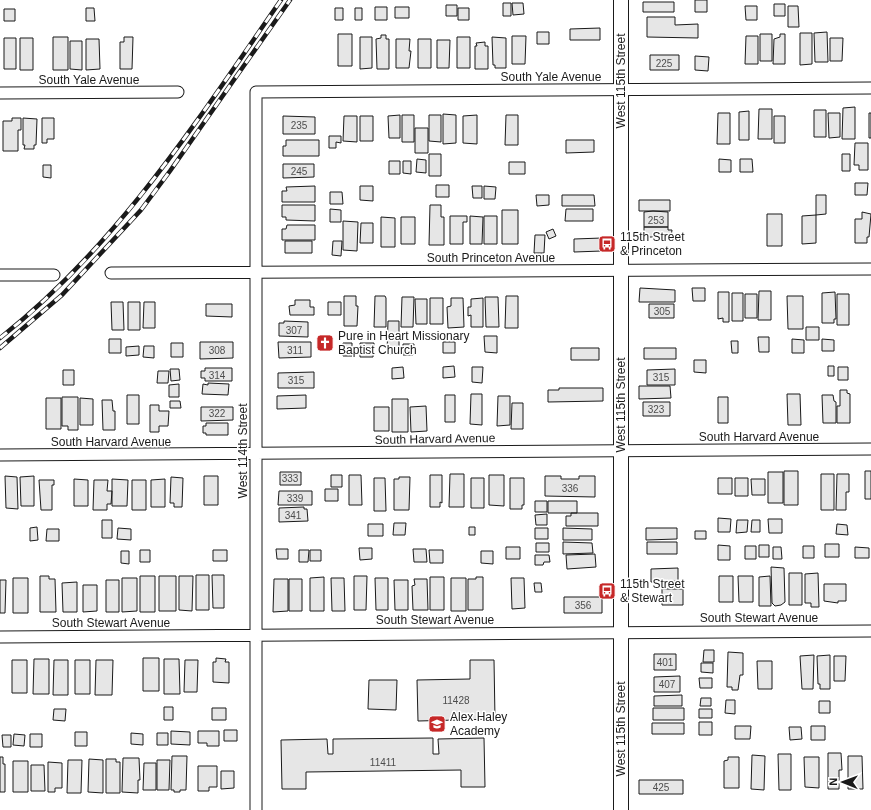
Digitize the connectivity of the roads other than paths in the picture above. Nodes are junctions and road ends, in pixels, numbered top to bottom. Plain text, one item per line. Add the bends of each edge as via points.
1 (621, 0) edge
2 (871, 88) edge
3 (621, 90) junction
4 (178, 92) dead end
5 (256, 92) joint
6 (0, 93) edge
7 (871, 269) edge
8 (621, 270) junction
9 (256, 272) junction
10 (111, 273) dead end
11 (0, 275) edge
12 (54, 275) dead end
13 (871, 449) edge
14 (621, 450) junction
15 (256, 454) junction
16 (0, 455) edge
17 (871, 631) edge
18 (621, 632) junction
19 (256, 634) junction
20 (0, 636) edge
21 (256, 810) edge
22 (621, 810) edge

1 - 3 street, West 115th Street
2 - 3 street, South Yale Avenue
3 - 5 street, South Yale Avenue
3 - 8 street, West 115th Street
4 - 6 street, South Yale Avenue
5 - 9 street, West 114th Street
7 - 8 street, South Princeton Avenue
8 - 9 street, South Princeton Avenue
8 - 14 street, West 115th Street
9 - 10 street, South Princeton Avenue
9 - 15 street, West 114th Street
11 - 12 street
13 - 14 street, South Harvard Avenue
14 - 15 street, South Harvard Avenue
14 - 18 street, West 115th Street
15 - 16 street, South Harvard Avenue
15 - 19 street, West 114th Street
17 - 18 street, South Stewart Avenue
18 - 19 street, South Stewart Avenue
18 - 22 street, West 115th Street
19 - 20 street, South Stewart Avenue
19 - 21 street, West 114th Street

